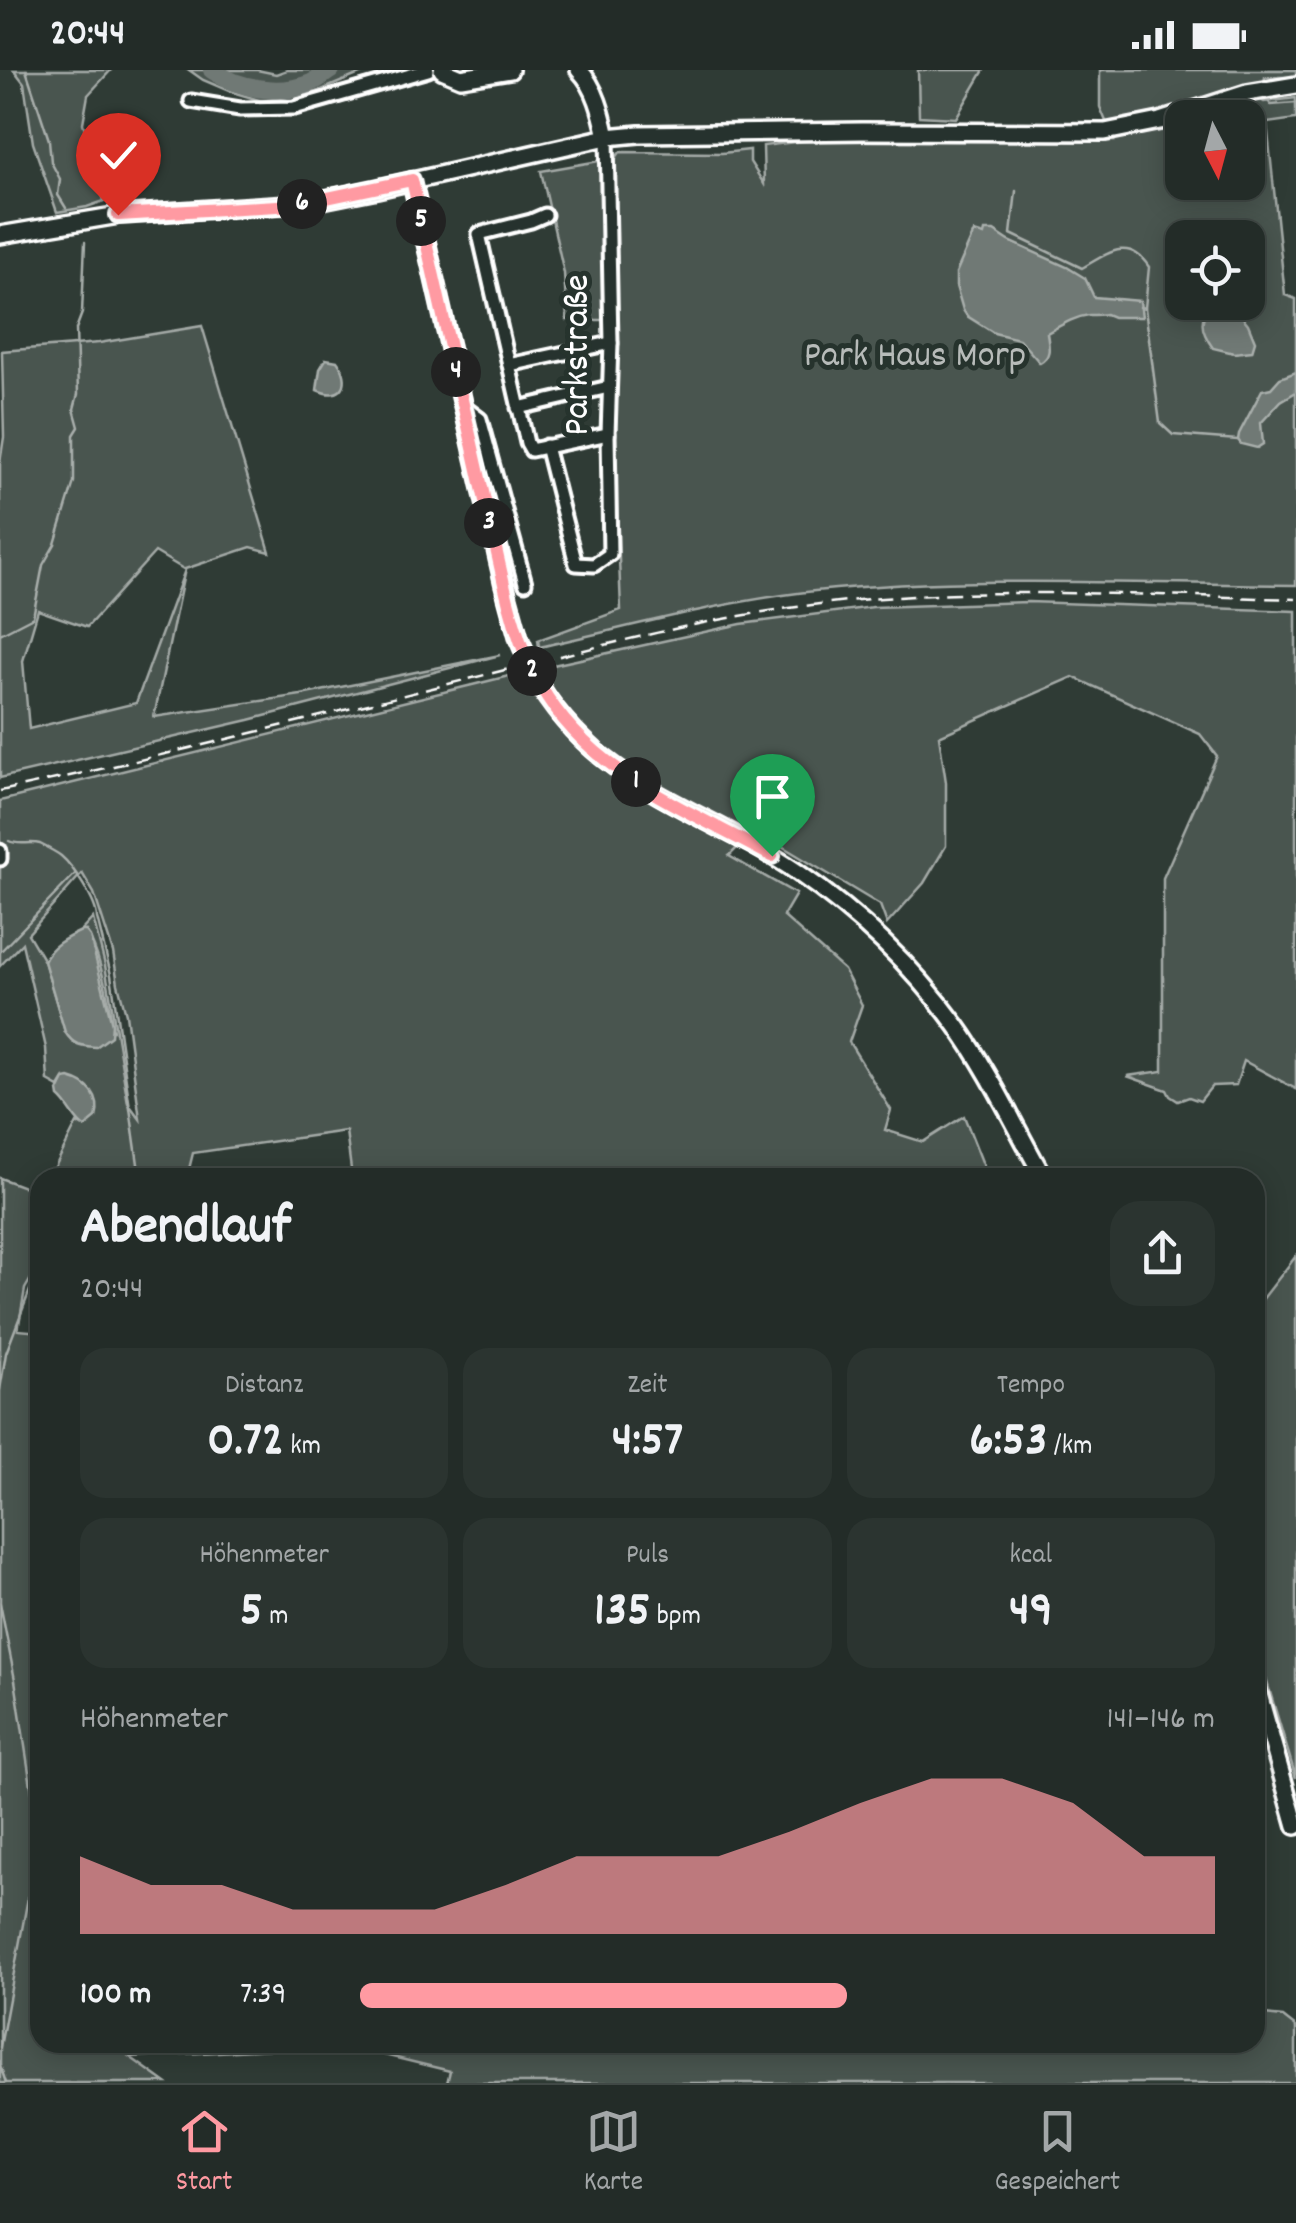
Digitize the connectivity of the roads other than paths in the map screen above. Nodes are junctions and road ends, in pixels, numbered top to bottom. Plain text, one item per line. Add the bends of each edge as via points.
1 (428, 70) edge
2 (442, 70) edge
3 (510, 70) edge
4 (579, 70) edge
5 (1296, 84) edge
6 (192, 101) dead end
7 (606, 137) junction
8 (412, 180) junction
9 (546, 214) dead end
10 (0, 235) edge
11 (611, 344) junction
12 (509, 366) junction
13 (609, 387) junction
14 (464, 407) junction
15 (518, 408) junction
16 (608, 434) junction
17 (546, 446) junction
18 (524, 583) dead end
19 (1038, 1168) edge
20 (1265, 1716) edge
21 (1296, 1826) edge

1 - 6 street via 294,108
2 - 3 street via 462,78
4 - 7 street via 593,90
5 - 7 street via 1105,132
7 - 8 street
7 - 11 street, Parkstraße
8 - 10 street via 294,205 119,215
8 - 14 street
9 - 12 street via 478,234
11 - 12 street
11 - 13 street, Parkstraße
12 - 15 street
13 - 15 street
13 - 16 street, Parkstraße
14 - 18 street via 480,419
14 - 19 street, bridge via 519,639 540,687 573,731 631,780 784,864 880,938 956,1025
15 - 17 street via 531,450
16 - 17 street
16 - 17 street, Parkstraße via 610,554 594,565 576,564
20 - 21 street

